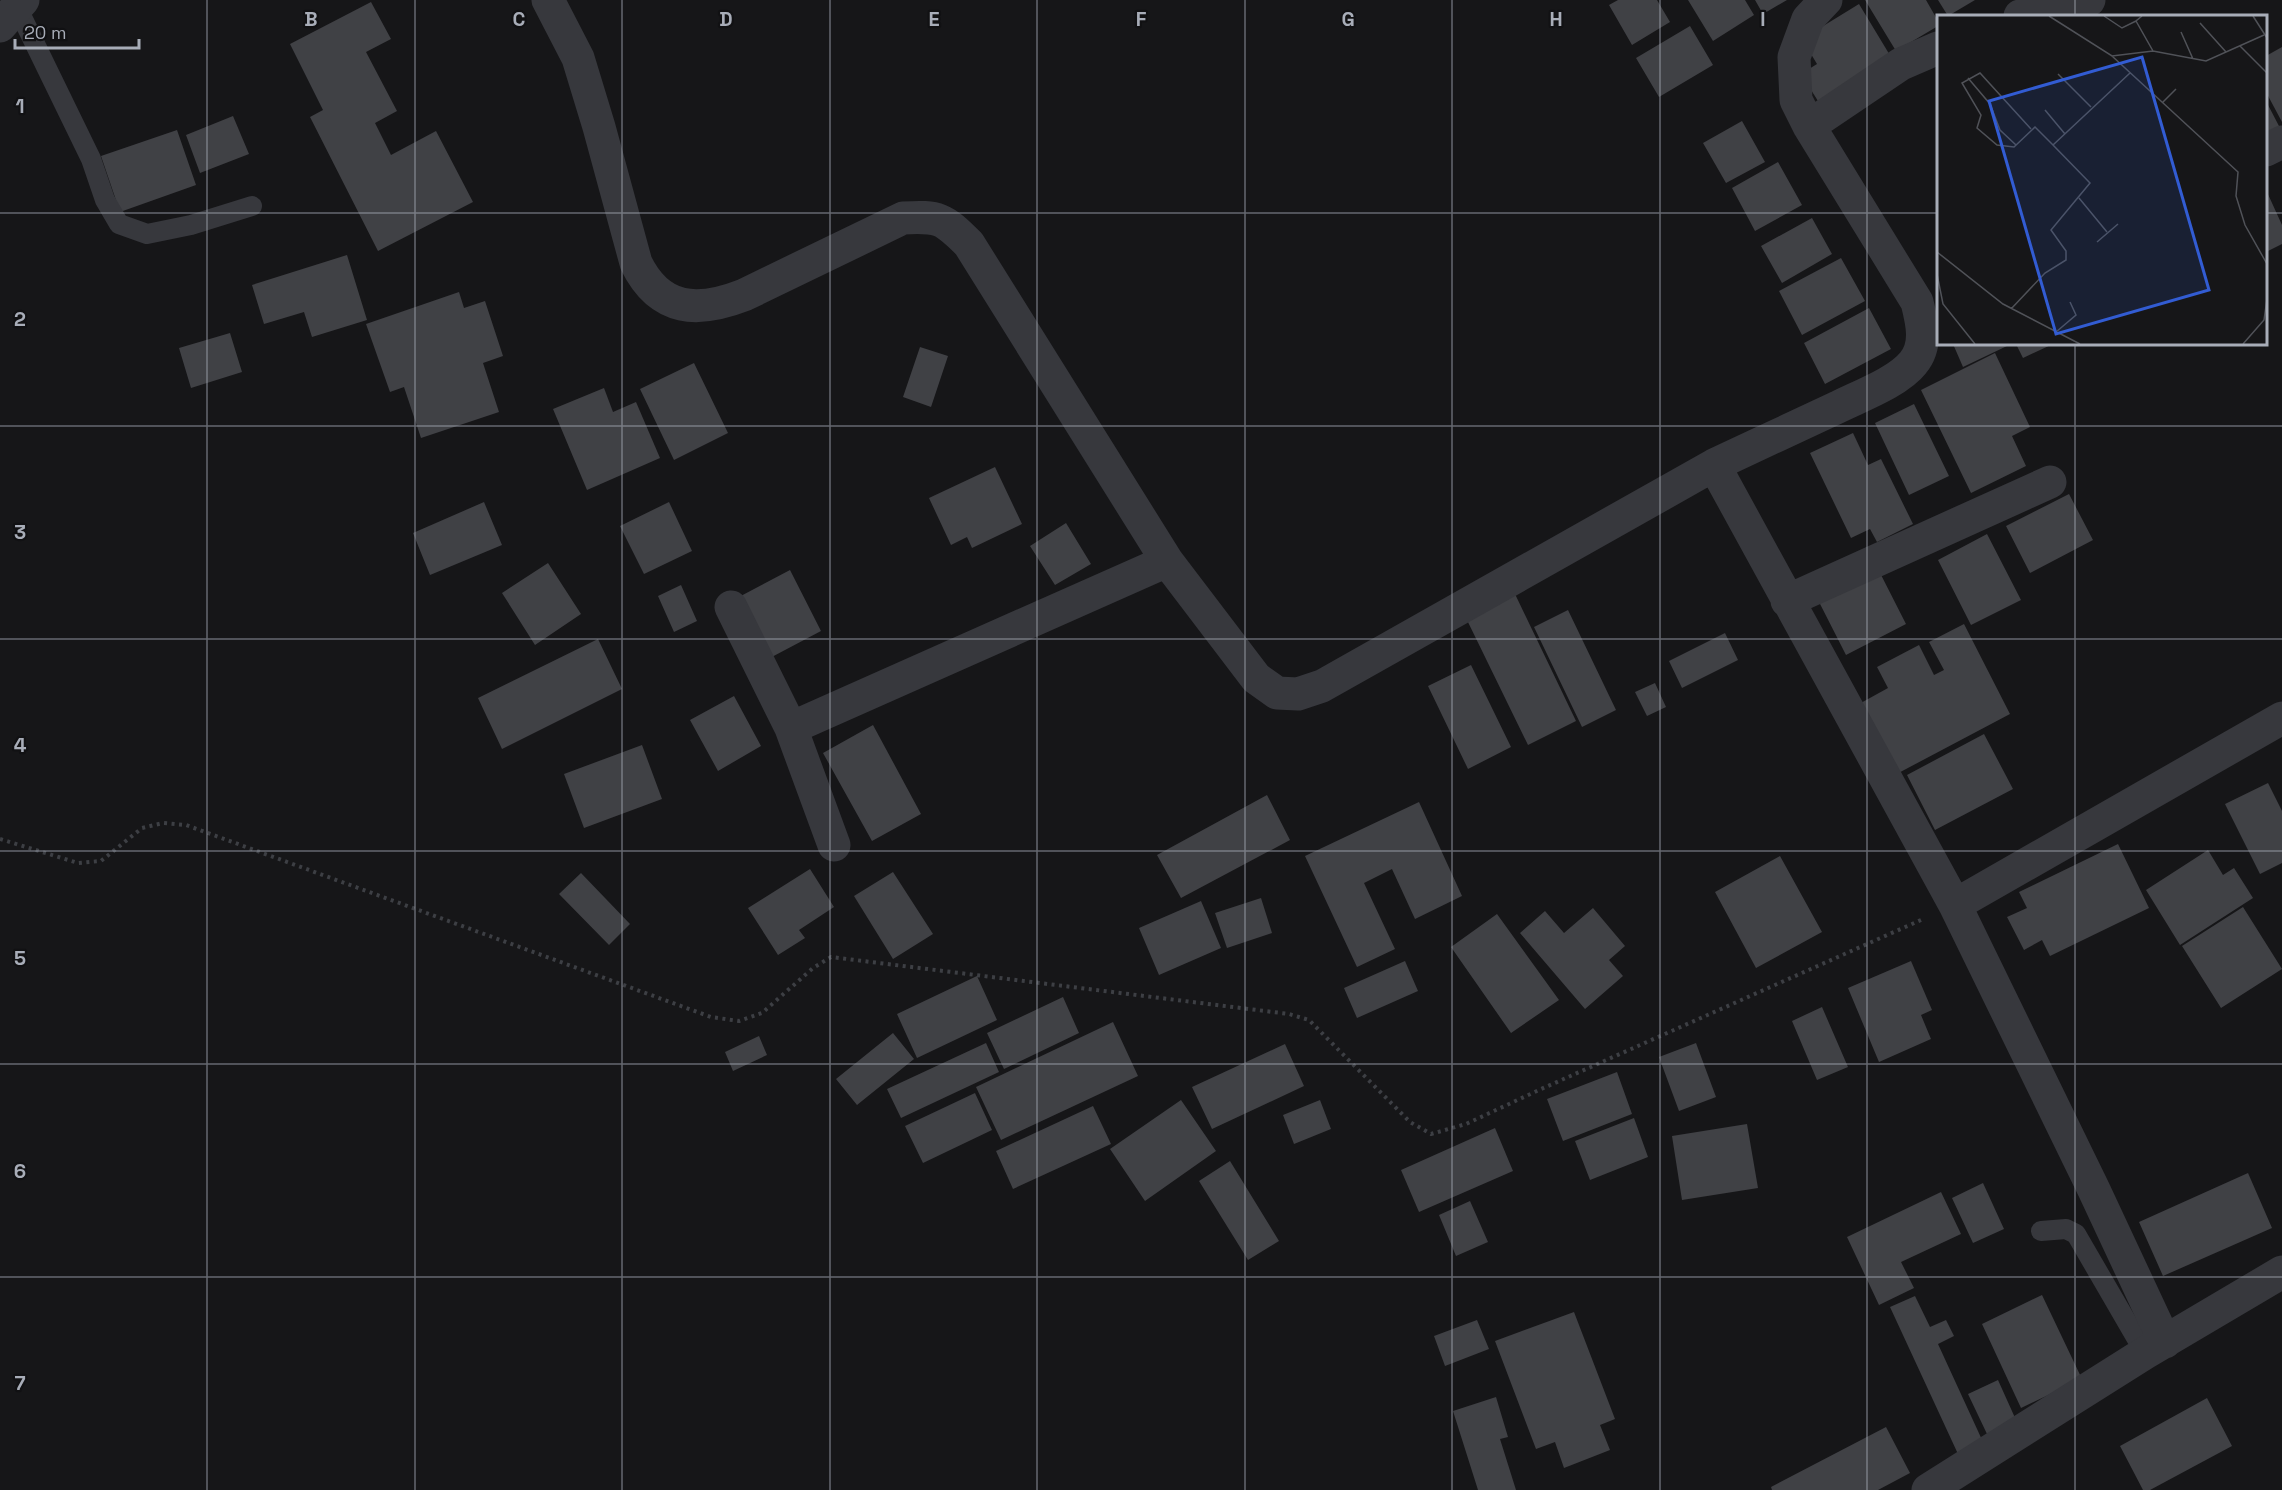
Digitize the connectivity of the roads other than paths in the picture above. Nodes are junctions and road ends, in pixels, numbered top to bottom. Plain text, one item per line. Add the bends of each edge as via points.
1 (548, 0) edge
2 (1826, 0) edge
3 (2089, 0) edge
4 (14, 11) edge
5 (2024, 15) edge
6 (1937, 48) edge
7 (1809, 126) junction
8 (2282, 142) edge
9 (2267, 149) edge
10 (252, 206) dead end
11 (1928, 297) edge
12 (1714, 465) junction
13 (2050, 482) dead end
14 (1167, 561) junction
15 (1787, 601) junction
16 (731, 607) dead end
17 (2282, 718) edge
18 (791, 728) junction
19 (834, 845) dead end
20 (1955, 905) junction
21 (2041, 1231) dead end
22 (2282, 1272) edge
23 (2155, 1347) junction
24 (1928, 1490) edge

1 - 14 street via 578,58 636,263 645,282 665,300 687,305 721,304 903,218 932,217 951,227 969,244
2 - 7 street via 1808,19 1794,57 1796,100
3 - 5 street
4 - 10 lane via 91,159 105,200 119,224 147,234
6 - 7 street via 1901,64
7 - 11 street
8 - 9 street
11 - 12 street via 1922,344 1914,363 1862,396
12 - 14 street via 1322,686 1298,694 1277,693 1256,678
12 - 15 street
13 - 15 street
14 - 18 street
15 - 20 street
16 - 18 street
17 - 20 street
18 - 19 street
20 - 23 street via 2094,1190
21 - 23 lane via 2066,1229 2076,1234
22 - 23 street
23 - 24 street

